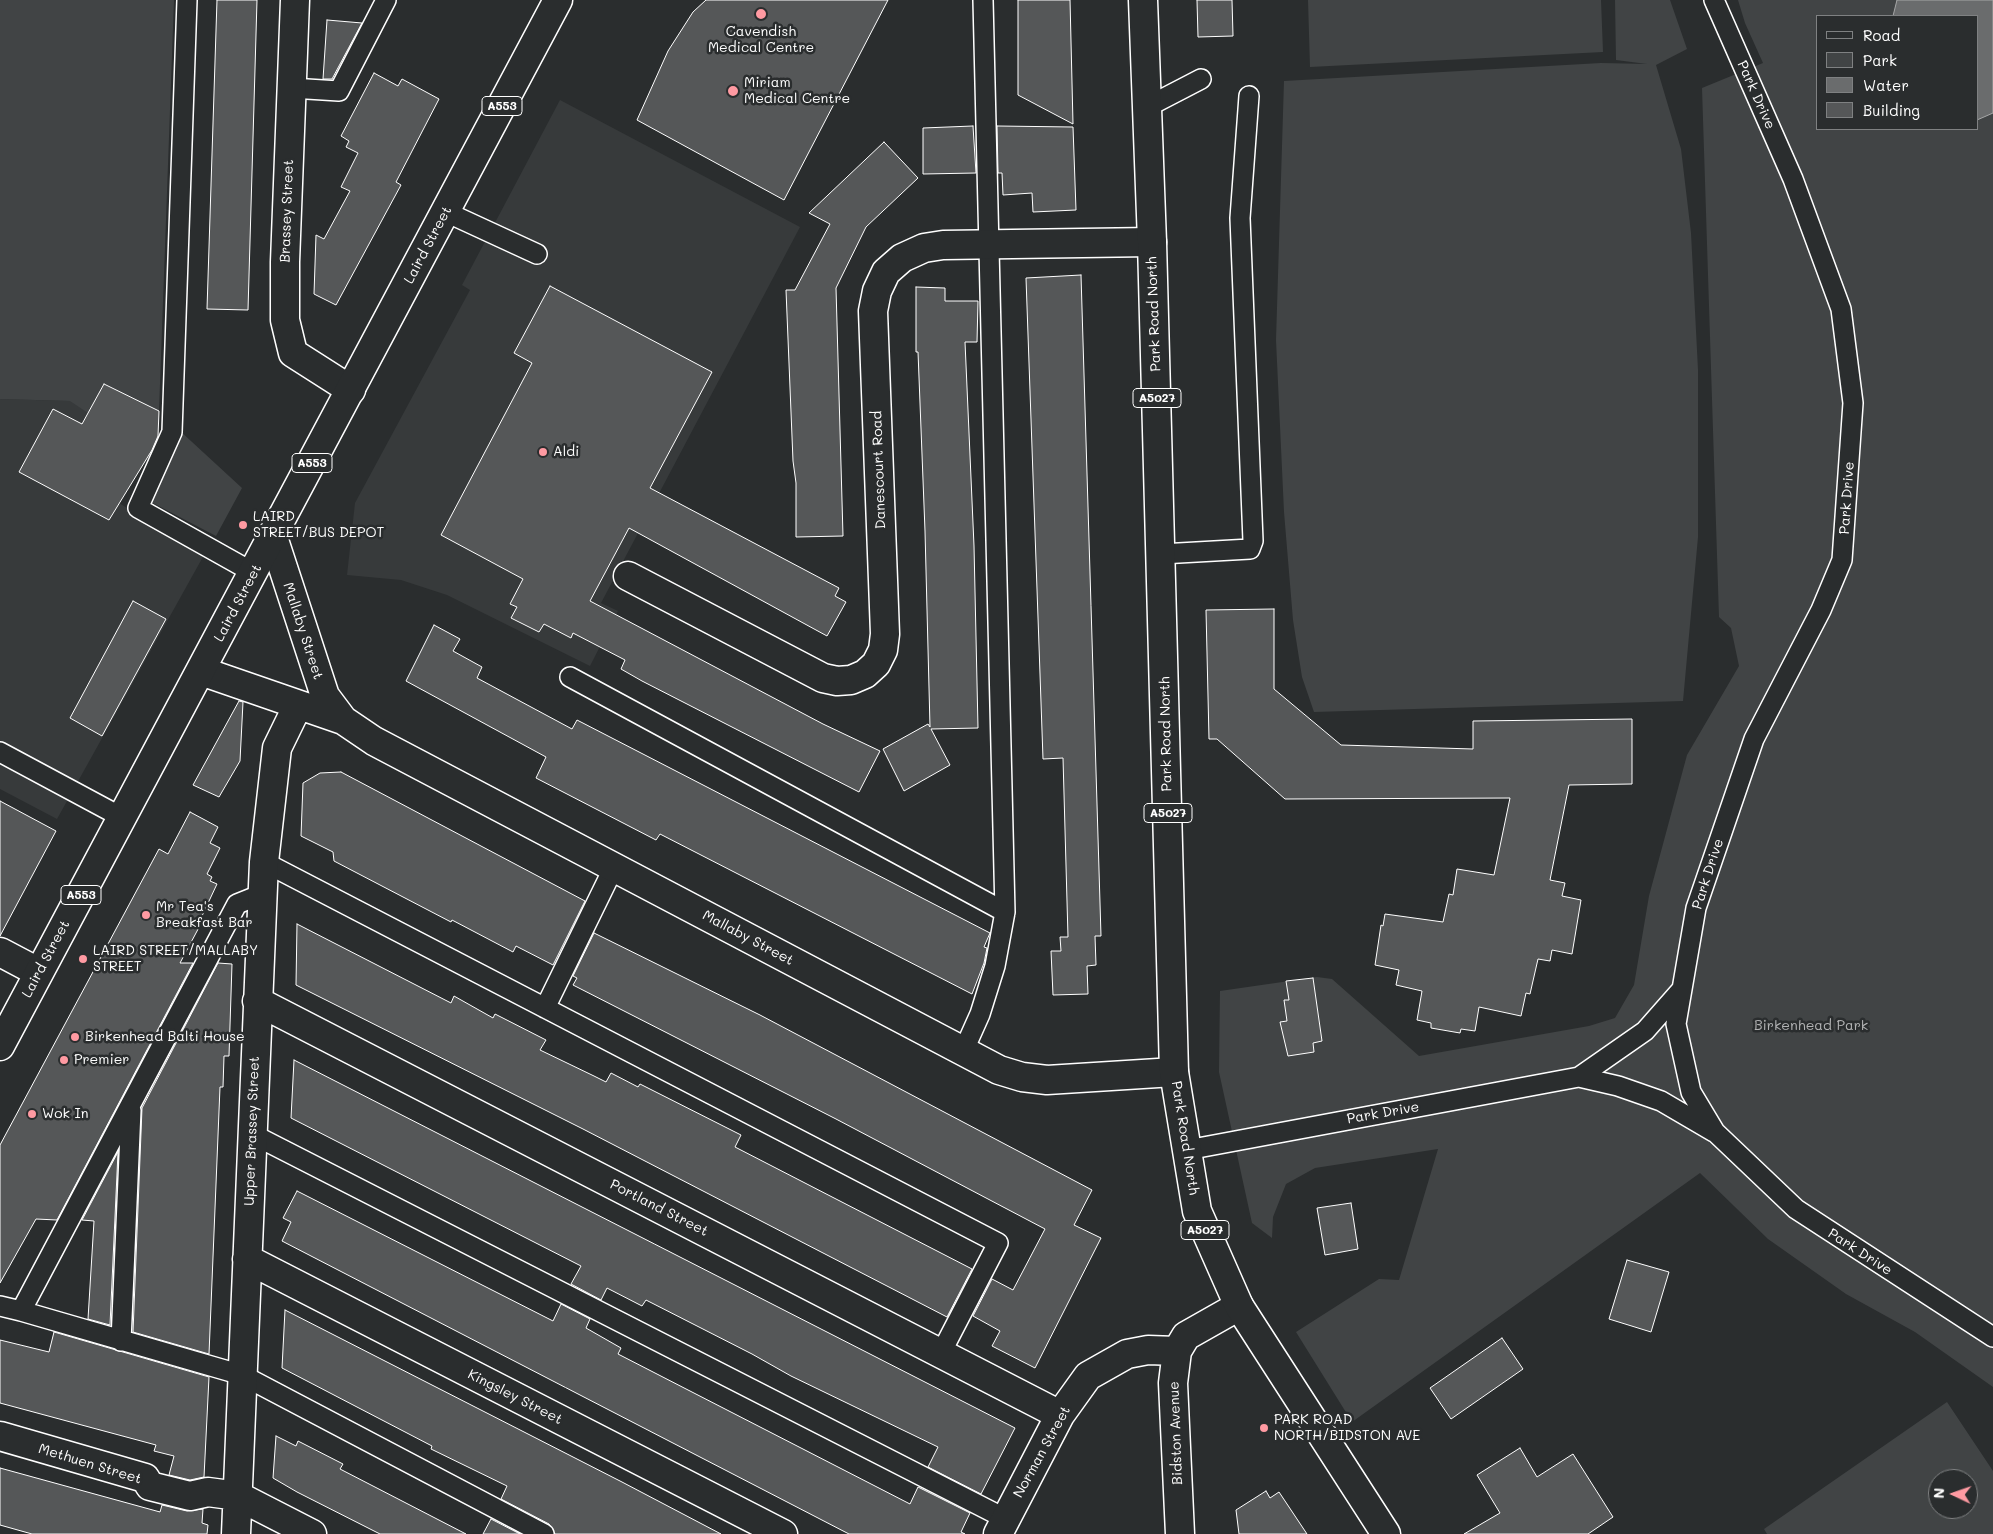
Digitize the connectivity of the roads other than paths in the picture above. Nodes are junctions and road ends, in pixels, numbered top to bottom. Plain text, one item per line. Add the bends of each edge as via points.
1 (186, 0) edge
2 (295, 0) edge
3 (386, 0) edge
4 (558, 0) edge
5 (983, 0) edge
6 (1143, 0) edge
7 (1714, 0) edge
8 (1201, 79) dead end
9 (291, 88) junction
10 (1249, 96) dead end
11 (1147, 107) junction
12 (446, 212) junction
13 (1152, 242) junction
14 (989, 244) junction
15 (537, 254) dead end
16 (351, 390) junction
17 (273, 537) junction
18 (1161, 554) junction
19 (254, 573) junction
20 (628, 576) dead end
21 (201, 671) junction
22 (570, 678) dead end
23 (298, 704) junction
24 (343, 720) junction
25 (0, 752) edge
26 (123, 818) junction
27 (264, 862) junction
28 (614, 867) junction
29 (262, 894) junction
30 (1005, 912) junction
31 (0, 952) edge
32 (38, 972) junction
33 (1682, 990) junction
34 (257, 1001) junction
35 (546, 1008) junction
36 (0, 1046) edge
37 (963, 1052) junction
38 (1174, 1072) junction
39 (1578, 1077) junction
40 (131, 1104) junction
41 (1715, 1132) junction
42 (252, 1134) junction
43 (1187, 1150) junction
44 (247, 1259) junction
45 (0, 1306) edge
46 (1239, 1306) junction
47 (21, 1311) junction
48 (1993, 1337) edge
49 (121, 1341) junction
50 (1177, 1351) junction
51 (941, 1353) junction
52 (242, 1375) junction
53 (1060, 1415) junction
54 (0, 1436) edge
55 (238, 1496) junction
56 (1002, 1527) edge
57 (236, 1534) edge
58 (312, 1534) edge
59 (544, 1534) edge
60 (783, 1534) edge
61 (1180, 1534) edge
62 (1386, 1534) edge

1 - 19 lane via 172,432 138,508
2 - 9 street, Brassey Street
3 - 9 lane via 339,91
4 - 12 street, Laird Street / A553
5 - 14 lane
6 - 11 street, Park Road North / A5027
7 - 33 lane, Park Drive via 1793,179 1838,301 1853,403 1842,560 1822,610 1754,739 1696,908
8 - 11 lane
9 - 16 street, Brassey Street via 285,320 293,353
10 - 18 lane via 1240,218 1253,542 1250,549
11 - 13 street, Park Road North / A5027
12 - 15 lane
12 - 16 street, Laird Street / A553
13 - 14 street, Danescourt Road
13 - 18 street, Park Road North / A5027
14 - 20 street, Danescourt Road via 924,248 902,258 886,272 877,291 873,311 885,634 883,650 876,664 851,680 822,678
14 - 30 lane
16 - 17 street, Laird Street / A553
17 - 19 street, Laird Street / A553
17 - 24 street, Mallaby Street via 324,696
18 - 38 street, Park Road North / A5027
19 - 21 street, Laird Street / A553
21 - 23 street, Mallaby Street
21 - 26 street, Laird Street / A553
22 - 30 lane
23 - 24 street, Mallaby Street
23 - 27 street, Upper Brassey Street via 277,748
24 - 28 street, Mallaby Street via 374,741
25 - 26 lane
26 - 32 street, Laird Street / A553
27 - 29 street, Upper Brassey Street
27 - 35 lane
28 - 35 lane
28 - 37 street, Mallaby Street
29 - 34 street, Upper Brassey Street
29 - 40 lane via 237,904
30 - 37 lane via 995,966 980,1014
31 - 32 street
32 - 36 street, Laird Street / A553
33 - 39 lane, Park Drive via 1645,1031
33 - 41 lane, Park Drive via 1676,1024 1690,1092
34 - 42 street, Upper Brassey Street
34 - 51 street, Portland Street
35 - 51 lane via 998,1243
37 - 38 street, Mallaby Street via 999,1070 1047,1080
38 - 43 street, Park Road North / A5027
39 - 41 lane, Park Drive via 1661,1101
39 - 43 lane, Park Drive
40 - 47 lane
40 - 49 lane
41 - 48 lane, Park Drive via 1796,1209
42 - 44 street, Upper Brassey Street
42 - 56 lane
43 - 46 street, Park Road North / A5027 via 1197,1211
44 - 52 street, Upper Brassey Street
44 - 60 street, Kingsley Street
45 - 47 lane
46 - 50 street via 1186,1336
46 - 62 street, Park Road North / A5027
47 - 49 lane
49 - 52 lane
50 - 53 street, Norman Street via 1148,1350 1127,1354 1088,1376
50 - 61 street, Bidston Avenue via 1173,1383
51 - 53 street, Portland Street
52 - 55 street, Upper Brassey Street
52 - 59 lane
53 - 56 street, Norman Street
54 - 55 street, Methuen Street via 145,1478 150,1486 190,1496 208,1492
55 - 57 street, Upper Brassey Street
55 - 58 street, Methuen Street

